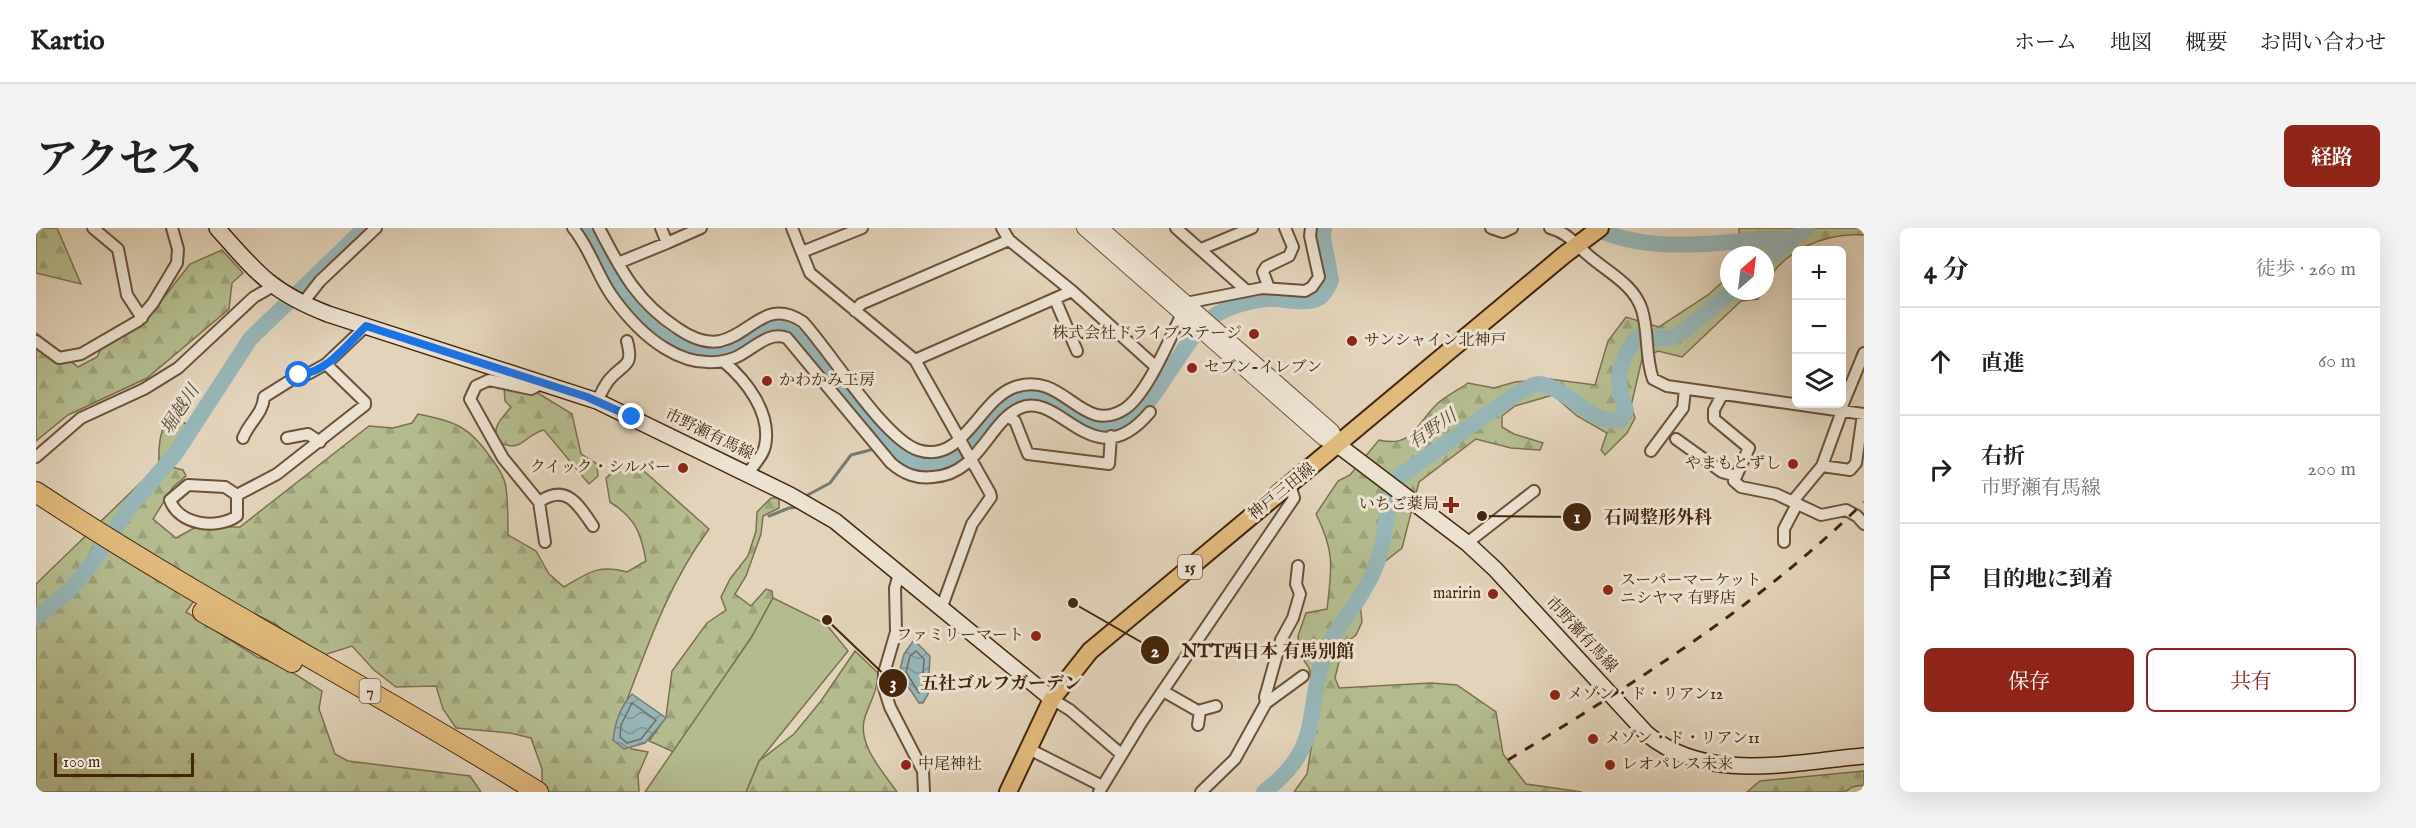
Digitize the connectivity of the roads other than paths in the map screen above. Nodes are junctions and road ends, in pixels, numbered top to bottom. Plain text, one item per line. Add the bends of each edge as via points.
1 (93, 228) edge
2 (172, 228) edge
3 (217, 228) edge
4 (376, 228) edge
5 (573, 228) edge
6 (599, 228) edge
7 (661, 228) edge
8 (701, 228) edge
9 (792, 228) edge
10 (862, 228) edge
11 (1002, 228) edge
12 (1084, 228) edge
13 (1101, 228) edge
14 (1176, 228) edge
15 (1252, 228) edge
16 (1284, 228) edge
17 (1311, 228) edge
18 (1491, 228) edge
19 (1512, 228) edge
20 (1550, 228) edge
21 (1589, 236) edge
22 (1009, 240) junction
23 (667, 243) junction
24 (1201, 249) junction
25 (802, 252) junction
26 (618, 263) junction
27 (272, 287) junction
28 (1269, 288) junction
29 (1072, 291) junction
30 (1246, 291) junction
31 (1055, 299) junction
32 (295, 300) junction
33 (855, 311) junction
34 (655, 314) junction
35 (1190, 314) junction
36 (142, 318) junction
37 (366, 326) junction
38 (643, 329) junction
39 (36, 341) edge
40 (627, 341) dead end
41 (1077, 351) dead end
42 (1864, 353) edge
43 (915, 360) junction
44 (723, 361) junction
45 (326, 364) junction
46 (1156, 367) junction
47 (537, 381) junction
48 (1685, 389) junction
49 (1722, 395) junction
50 (597, 401) junction
51 (1841, 411) junction
52 (1150, 412) dead end
53 (1864, 414) edge
54 (1008, 417) junction
55 (1111, 436) junction
56 (243, 438) dead end
57 (286, 438) dead end
58 (1676, 440) dead end
59 (320, 442) junction
60 (960, 442) junction
61 (1338, 446) junction
62 (1652, 451) dead end
63 (36, 457) edge
64 (970, 458) junction
65 (1822, 466) junction
66 (747, 474) junction
67 (1736, 476) junction
68 (1290, 485) junction
69 (1534, 491) dead end
70 (36, 492) edge
71 (237, 495) junction
72 (539, 502) junction
73 (1795, 503) junction
74 (36, 506) edge
75 (1864, 524) edge
76 (593, 526) dead end
77 (545, 542) dead end
78 (1784, 542) dead end
79 (1467, 543) junction
80 (1298, 566) dead end
81 (899, 574) junction
82 (195, 599) junction
83 (941, 609) junction
84 (1303, 676) dead end
85 (1163, 691) junction
86 (1052, 699) junction
87 (1266, 703) junction
88 (1216, 706) dead end
89 (1200, 711) junction
90 (1198, 725) dead end
91 (1027, 748) junction
92 (1121, 754) junction
93 (1864, 756) edge
94 (1100, 789) edge
95 (514, 792) edge
96 (538, 792) edge
97 (924, 792) edge
98 (1008, 792) edge
99 (1201, 792) edge

1 - 36 street via 118,249 127,295
2 - 36 street via 177,263
3 - 27 main road, 市野瀬有馬線
4 - 32 street
5 - 38 street via 611,295
6 - 26 street
7 - 23 street
8 - 23 street
9 - 25 street
10 - 25 street
11 - 22 street
12 - 35 street
13 - 35 street
14 - 24 street
15 - 24 street
16 - 28 street via 1293,247 1289,256 1263,272
17 - 28 street via 1319,269 1316,282 1305,291
18 - 19 street via 1503,232
20 - 21 street via 1571,237
21 - 48 street via 1636,297 1653,379
21 - 61 main road, 神戸三田線 / 15
22 - 29 street
22 - 33 street via 861,303
23 - 26 street
24 - 30 street
25 - 33 street via 810,273
26 - 34 street
27 - 32 main road, 市野瀬有馬線
27 - 63 street via 254,297 178,368 144,389 81,418
28 - 30 street
29 - 31 street
29 - 46 street
30 - 35 street
31 - 41 street
31 - 43 street
32 - 37 main road, 市野瀬有馬線
33 - 43 street
34 - 38 street
34 - 60 street via 687,335 717,342 769,314 796,318 905,444 933,452
35 - 46 street
35 - 61 street via 1323,438
36 - 39 street via 70,357 59,358
37 - 45 street
37 - 47 main road, 市野瀬有馬線
38 - 44 street via 681,358 703,363
40 - 50 street via 629,363 608,381
42 - 51 street
43 - 60 street
44 - 64 street via 770,337 783,336 900,471 938,477 954,472
44 - 66 street via 743,380 763,418 765,446
45 - 56 street via 264,397 261,411 250,422
45 - 59 street via 365,405
46 - 60 street via 1126,408 1113,416 1087,413 1045,385 1016,386 993,401
47 - 50 main road, 市野瀬有馬線
47 - 72 street via 531,389 497,381 482,382 470,399 503,458
48 - 49 street
48 - 62 street via 1678,417
49 - 51 street
49 - 67 street via 1714,419 1749,448
50 - 66 main road, 市野瀬有馬線
51 - 53 street
51 - 65 street
52 - 55 street via 1135,428
53 - 65 street via 1856,463 1850,470
54 - 55 street via 1019,408 1039,405 1078,430
54 - 55 street via 1015,421 1028,454 1109,464
54 - 64 street
57 - 59 street via 308,434
58 - 67 street via 1722,472
59 - 71 street via 278,474
60 - 64 street
61 - 68 main road, 神戸三田線 / 15
61 - 79 main road, 市野瀬有馬線
64 - 83 street via 991,497 972,524
65 - 73 street
66 - 81 main road, 市野瀬有馬線 via 835,521
67 - 73 street via 1734,481 1741,487 1769,492
68 - 85 street via 1294,498
68 - 86 main road, 神戸三田線 / 15 via 1106,637 1079,663
69 - 79 street
70 - 82 highway, 7
71 - 71 street via 225,487 188,485 170,500 173,509 196,523 210,523 237,516
72 - 76 street via 549,495 567,496
72 - 77 street
73 - 75 street via 1821,515 1846,510
73 - 78 street via 1784,529
74 - 82 highway, 7
79 - 93 main road, 市野瀬有馬線 via 1647,734 1674,752 1705,762 1743,766
80 - 87 street via 1299,594 1293,618 1281,640
81 - 83 main road, 市野瀬有馬線
81 - 97 street via 895,588 896,632 884,673 884,688 890,708 923,771
82 - 95 highway, 7
82 - 96 highway, 7 via 403,710
83 - 86 main road, 市野瀬有馬線
84 - 87 street
85 - 89 street
85 - 92 street
86 - 91 main road, 神戸三田線 / 15
86 - 92 street
87 - 99 street via 1235,759
88 - 89 street
89 - 90 street
91 - 94 street
91 - 98 main road, 神戸三田線 / 15
92 - 94 street

